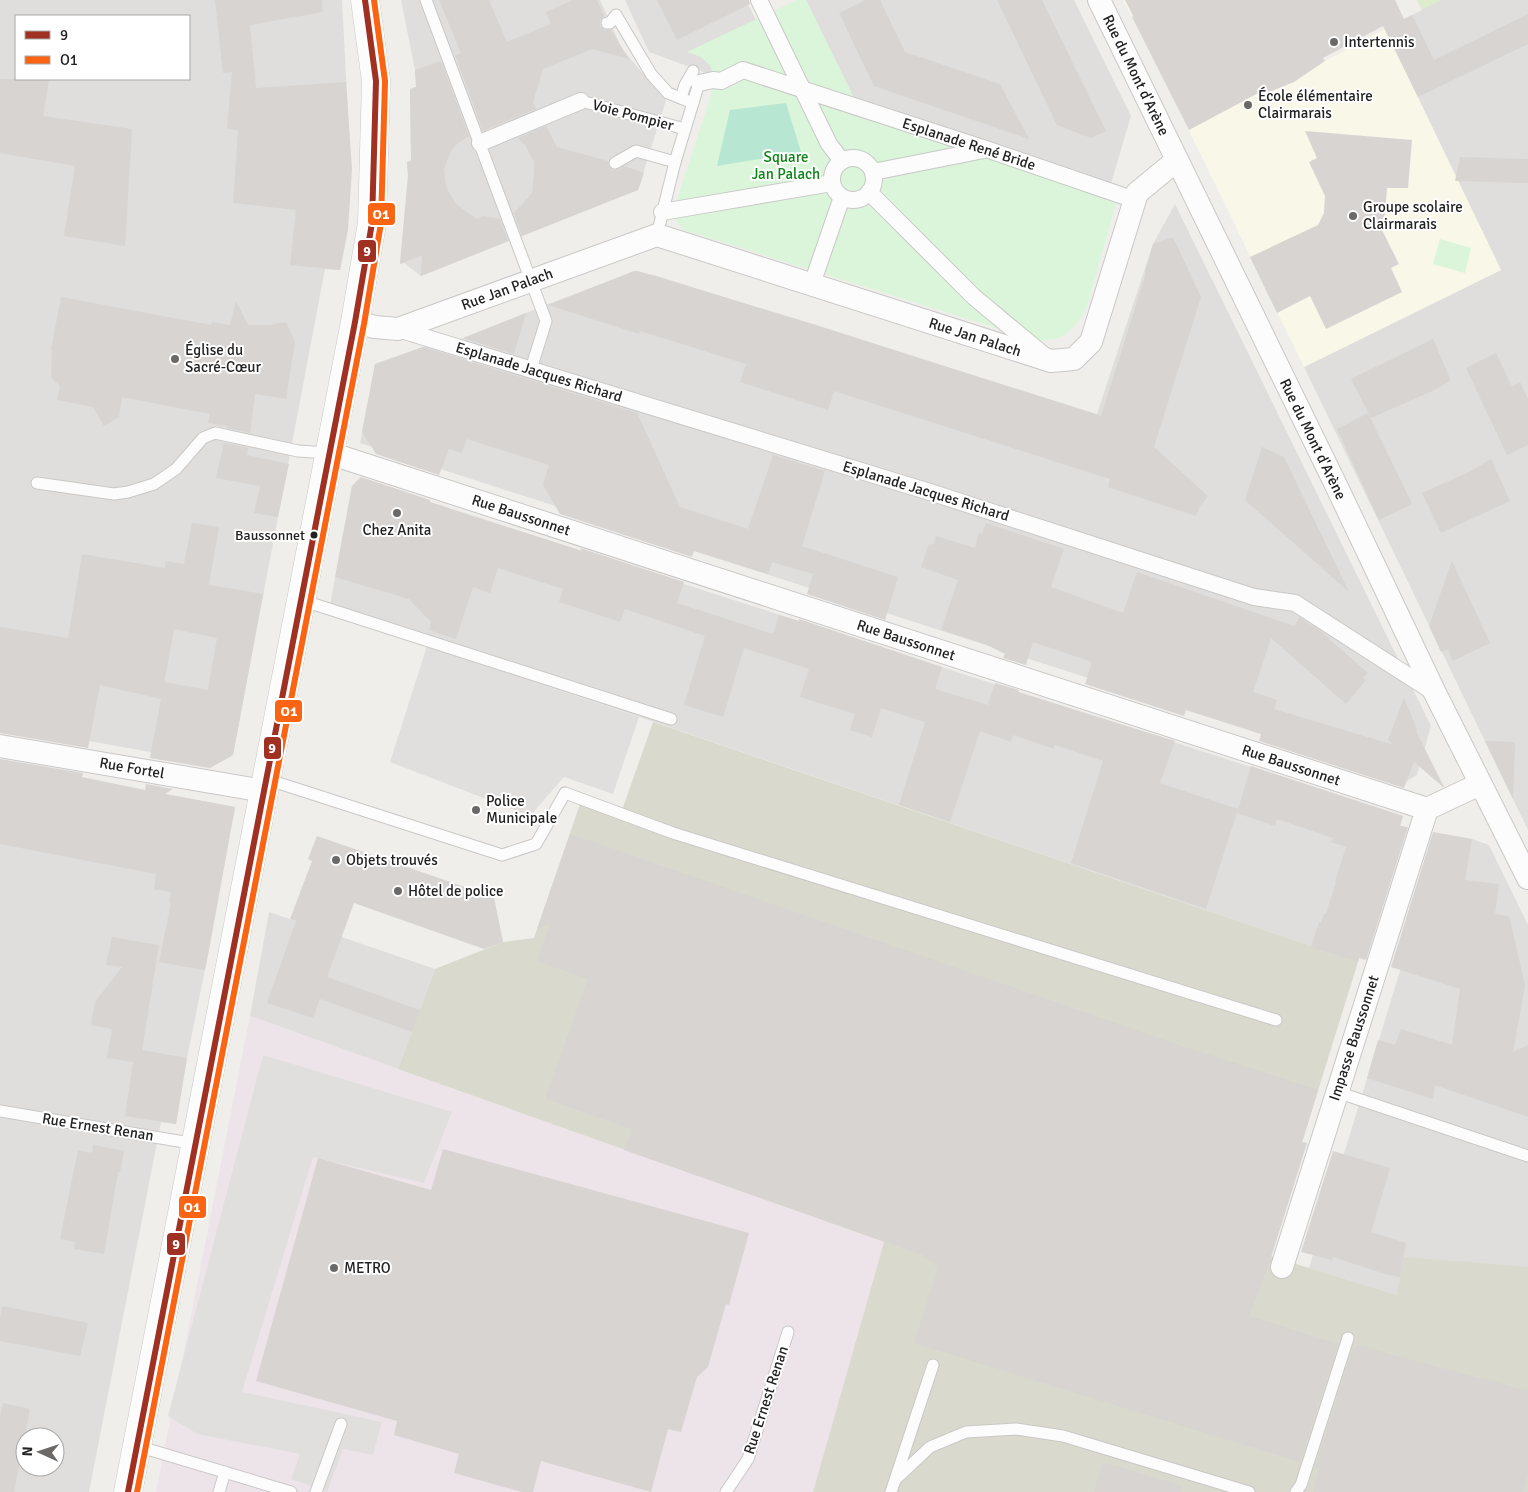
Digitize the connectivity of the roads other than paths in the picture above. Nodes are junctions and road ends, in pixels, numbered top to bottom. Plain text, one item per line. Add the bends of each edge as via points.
1 (365, 0) edge
2 (426, 0) edge
3 (759, 0) edge
4 (1098, 0) edge
5 (607, 23) dead end
6 (696, 77) junction
7 (802, 90) junction
8 (681, 98) junction
9 (581, 101) joint
10 (693, 103) junction
11 (685, 129) junction
12 (480, 143) junction
13 (986, 149) junction
14 (1177, 160) junction
15 (842, 161) junction
16 (675, 162) junction
17 (615, 163) dead end
18 (873, 172) junction
19 (837, 190) junction
20 (869, 192) junction
21 (1135, 200) junction
22 (662, 212) junction
23 (657, 235) junction
24 (531, 280) junction
25 (812, 284) junction
26 (355, 322) junction
27 (398, 328) junction
28 (1051, 360) junction
29 (531, 369) junction
30 (329, 453) junction
31 (37, 483) dead end
32 (301, 600) junction
33 (1434, 693) junction
34 (671, 719) dead end
35 (0, 746) edge
36 (1480, 784) junction
37 (265, 785) junction
38 (1426, 809) junction
39 (1528, 878) edge
40 (1276, 1020) dead end
41 (1337, 1092) junction
42 (0, 1111) edge
43 (196, 1144) junction
44 (1528, 1156) edge
45 (1282, 1267) dead end
46 (788, 1332) dead end
47 (1348, 1338) dead end
48 (933, 1365) dead end
49 (341, 1424) dead end
50 (136, 1446) junction
51 (225, 1472) junction
52 (896, 1478) junction
53 (128, 1492) edge
54 (219, 1492) edge
55 (291, 1492) edge
56 (316, 1492) edge
57 (726, 1492) edge
58 (891, 1492) edge
59 (1249, 1492) edge
60 (1296, 1492) edge

1 - 26 street via 376,81 373,204
2 - 12 lane
3 - 7 street
4 - 14 street, Rue du Mont d'Arène
5 - 8 lane via 616,15 651,74 668,93
6 - 7 street, Esplanade René Bride via 721,81 743,70
6 - 8 lane via 685,85
6 - 10 lane
7 - 13 street, Esplanade René Bride
7 - 15 street via 829,144
8 - 10 lane
9 - 11 lane, Voie Pompier
9 - 12 street
10 - 11 lane
11 - 16 lane
12 - 24 lane
13 - 18 street
13 - 21 street, Esplanade René Bride
14 - 21 street, Rue Jan Palach via 1137,193
14 - 33 street, Rue du Mont d'Arène
15 - 18 street via 860,159
15 - 19 street via 834,170
16 - 17 lane via 636,152
16 - 22 lane
18 - 20 street via 873,186
19 - 20 street via 848,199 860,199
19 - 22 street
19 - 25 street
20 - 28 street via 974,297
21 - 28 street, Rue Jan Palach via 1091,342 1074,359
22 - 23 lane
23 - 24 street, Rue Jan Palach
23 - 25 street, Rue Jan Palach
24 - 27 street, Rue Jan Palach
24 - 29 lane via 546,321
25 - 28 street, Rue Jan Palach
26 - 27 street, Rue Jan Palach
26 - 30 street
27 - 29 street, Esplanade Jacques Richard
29 - 33 street, Esplanade Jacques Richard via 933,493 1254,597 1295,603
30 - 31 lane via 298,451 215,433 202,438 176,469 154,484 128,492 114,494
30 - 32 street
30 - 38 street, Rue Baussonnet
32 - 34 lane
32 - 37 street
33 - 36 street, Rue du Mont d'Arène
35 - 37 street, Rue Fortel
36 - 38 street
36 - 39 street, Rue du Mont d'Arène
37 - 40 lane via 502,855 536,844 565,793 672,833
37 - 43 street
38 - 41 street, Impasse Baussonnet
41 - 44 lane
41 - 45 street, Impasse Baussonnet
42 - 43 lane, Rue Ernest Renan
43 - 50 street
46 - 57 lane, Rue Ernest Renan via 748,1459
47 - 60 lane via 1301,1486
48 - 52 lane
49 - 56 lane
50 - 51 lane
50 - 53 street
51 - 54 lane
51 - 55 lane
52 - 58 lane
52 - 59 lane via 930,1447 966,1432 1016,1428 1063,1436

